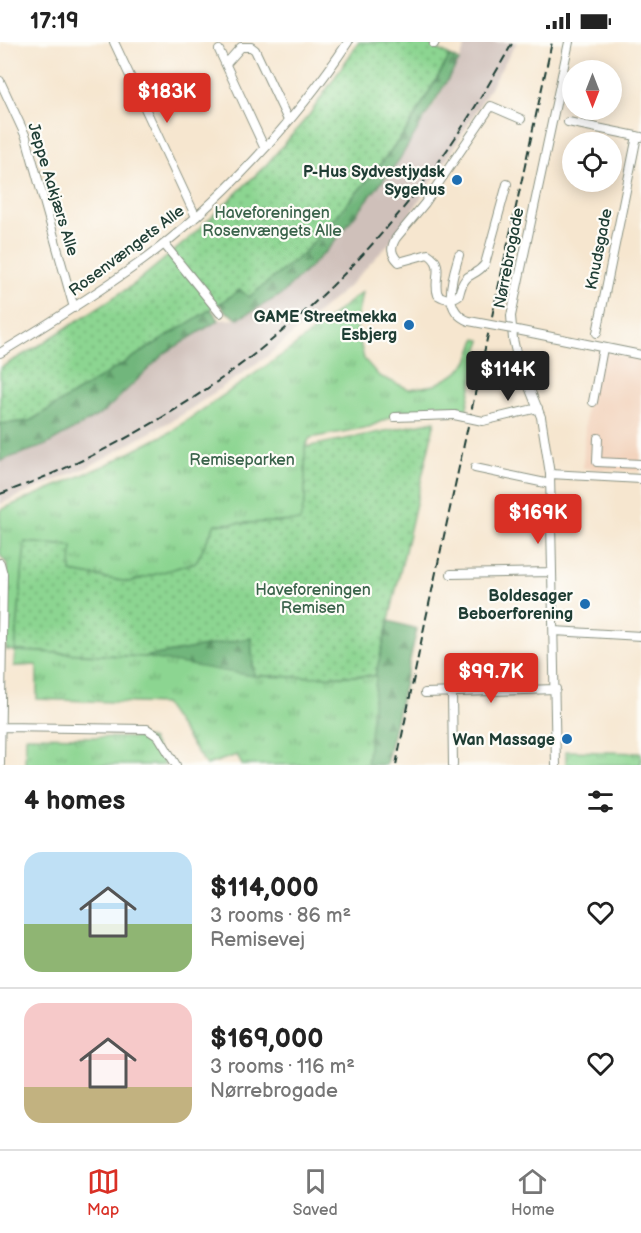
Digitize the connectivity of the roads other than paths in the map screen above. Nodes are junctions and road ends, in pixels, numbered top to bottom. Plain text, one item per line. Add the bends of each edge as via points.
1 (114, 42) edge
2 (336, 42) edge
3 (348, 42) edge
4 (569, 42) edge
5 (219, 50) dead end
6 (342, 51) junction
7 (226, 64) junction
8 (0, 81) edge
9 (521, 119) dead end
10 (288, 120) junction
11 (568, 122) dead end
12 (639, 136) edge
13 (264, 147) junction
14 (507, 184) dead end
15 (196, 218) junction
16 (164, 244) junction
17 (459, 255) dead end
18 (451, 299) junction
19 (74, 308) junction
20 (220, 313) dead end
21 (512, 329) junction
22 (597, 333) dead end
23 (603, 348) junction
24 (0, 353) edge
25 (641, 356) edge
26 (593, 402) dead end
27 (538, 408) junction
28 (395, 417) dead end
29 (598, 438) dead end
30 (608, 463) junction
31 (641, 464) edge
32 (475, 468) dead end
33 (550, 474) junction
34 (608, 477) junction
35 (641, 479) edge
36 (550, 484) junction
37 (0, 563) edge
38 (551, 572) junction
39 (451, 574) dead end
40 (1, 592) edge
41 (554, 631) junction
42 (641, 636) edge
43 (556, 688) junction
44 (425, 693) dead end
45 (452, 693) junction
46 (1, 727) edge
47 (0, 765) edge
48 (176, 765) edge
49 (453, 765) edge
50 (556, 765) edge

1 - 15 street
2 - 6 street
3 - 6 street, Rosenvængets Alle
4 - 21 street, Nørrebrogade via 522,260
5 - 7 street
6 - 10 street, Rosenvængets Alle
7 - 10 street via 242,47 255,50
7 - 13 street
8 - 19 street, Jeppe Aakjærs Alle via 26,136
9 - 18 street via 491,106 392,244 393,256 399,262 428,254 435,258 436,290 444,299
10 - 13 street, Rosenvængets Alle
11 - 12 street
12 - 22 street, Knudsgade
13 - 15 street, Rosenvængets Alle
14 - 18 street via 485,264 467,276 459,295
15 - 16 street, Rosenvængets Alle
16 - 19 street, Rosenvængets Alle
16 - 20 street
17 - 18 street via 450,286
18 - 21 street, bridge via 458,314 469,321
19 - 24 street, Rosenvængets Alle
21 - 23 street
21 - 27 street, Nørrebrogade via 517,357
23 - 25 street
23 - 26 street
27 - 28 street, bridge via 483,421 454,415
27 - 33 street, Nørrebrogade
29 - 30 street via 597,462
30 - 31 street
30 - 34 street
32 - 36 street
33 - 34 street
33 - 36 street, Nørrebrogade
34 - 35 street
36 - 38 street, Nørrebrogade
37 - 40 street
38 - 39 street
38 - 41 street, Nørrebrogade
40 - 46 street
41 - 42 street
41 - 43 street, Nørrebrogade
43 - 45 street
43 - 50 street, Nørrebrogade
44 - 45 street
45 - 49 street
46 - 47 street
46 - 48 street via 147,729 159,737

